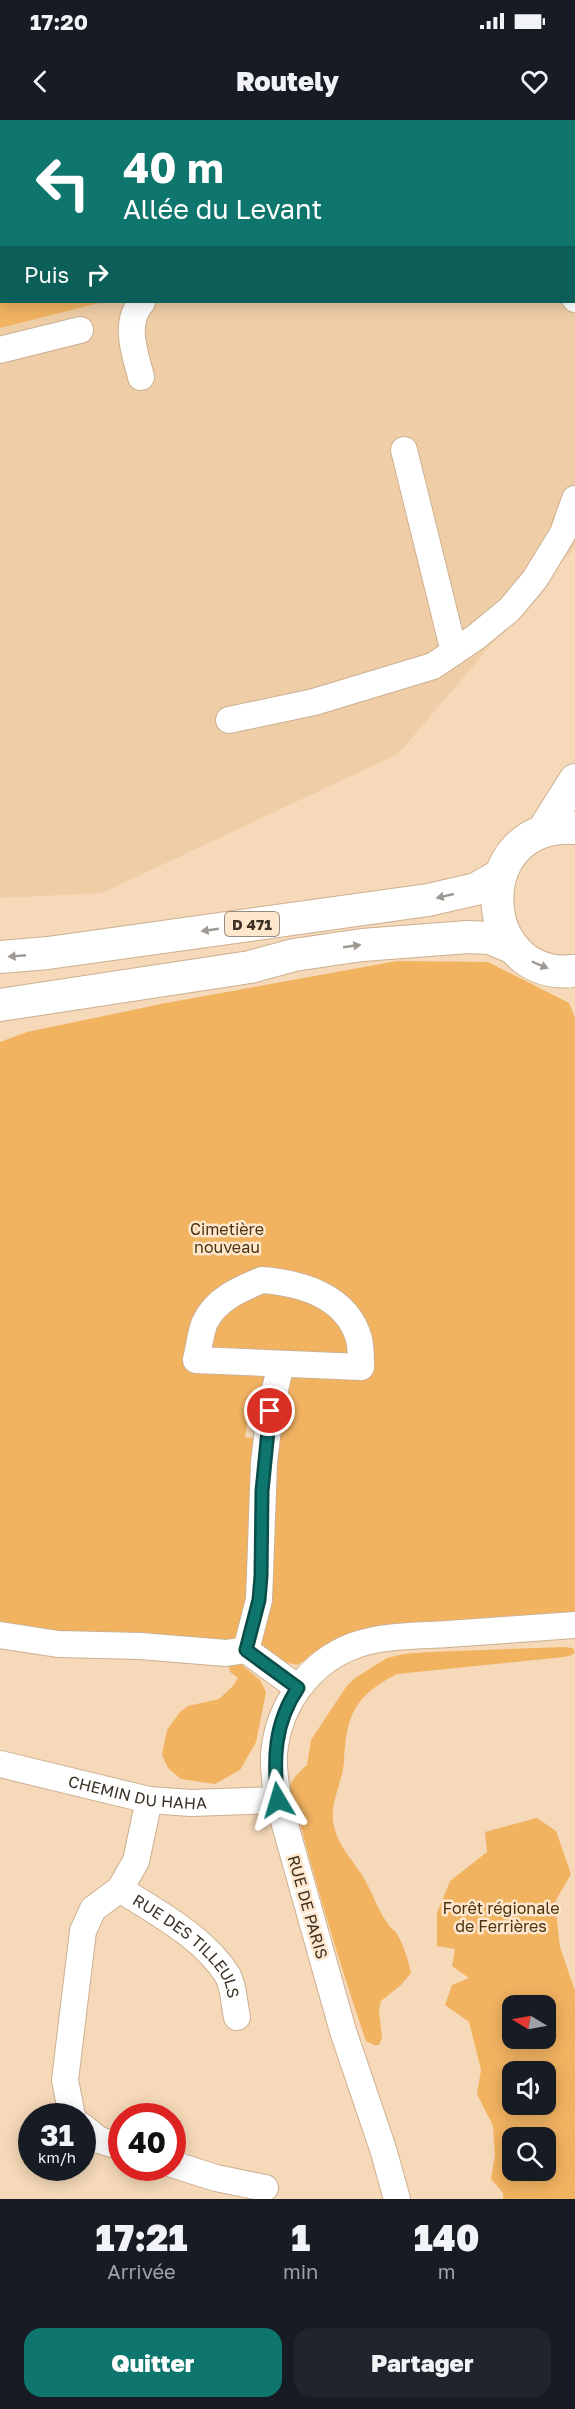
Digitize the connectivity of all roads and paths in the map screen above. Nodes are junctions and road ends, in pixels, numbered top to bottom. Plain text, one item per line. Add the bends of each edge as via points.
1 (141, 303) edge
2 (80, 330) dead end
3 (0, 350) edge
4 (141, 377) dead end
5 (404, 450) dead end
6 (575, 499) edge
7 (454, 652) junction
8 (229, 720) dead end
9 (575, 780) edge
10 (575, 828) edge
11 (543, 831) junction
12 (499, 876) junction
13 (514, 948) junction
14 (294, 954) junction
15 (0, 957) edge
16 (575, 971) edge
17 (0, 987) edge
18 (0, 1005) edge
19 (281, 1364) junction
20 (575, 1625) edge
21 (0, 1635) edge
22 (246, 1650) junction
23 (298, 1688) junction
24 (0, 1764) edge
25 (149, 1800) junction
26 (278, 1800) junction
27 (120, 1889) junction
28 (237, 2017) dead end
29 (68, 2103) edge
30 (186, 2168) edge
31 (265, 2188) dead end
32 (397, 2199) edge

1 - 4 street via 135,309 131,326
2 - 3 street
5 - 7 street
6 - 7 street via 563,533 536,579 510,609
7 - 8 street via 433,666 380,683
9 - 11 main road
10 - 11 main road
11 - 12 main road via 516,848
12 - 13 main road via 497,914
12 -> 15 main road, D 471 via 476,889 428,900
14 -> 13 main road, D 471 via 448,937 490,938
13 -> 16 main road via 545,968
14 - 17 main road, D 471 via 252,955
14 - 18 main road via 250,967
19 - 19 street via 196,1360 205,1323 218,1304 262,1280 289,1282 333,1300 352,1320 360,1340 361,1367
19 - 22 street via 264,1463 259,1600
20 - 23 street, RUE DE PARIS via 368,1642 332,1656
21 - 22 street via 58,1644 226,1653
22 - 23 street
23 - 26 street, RUE DE PARIS via 278,1731 274,1771
24 - 25 street, CHEMIN DU HAHA
25 - 26 street, CHEMIN DU HAHA
25 - 27 street via 136,1861
26 - 32 street, RUE DE PARIS via 343,2031
27 - 28 street, RUE DES TILLEULS via 202,1946 229,1978
27 - 29 street via 93,1909 83,1931 65,2080
30 - 31 street

